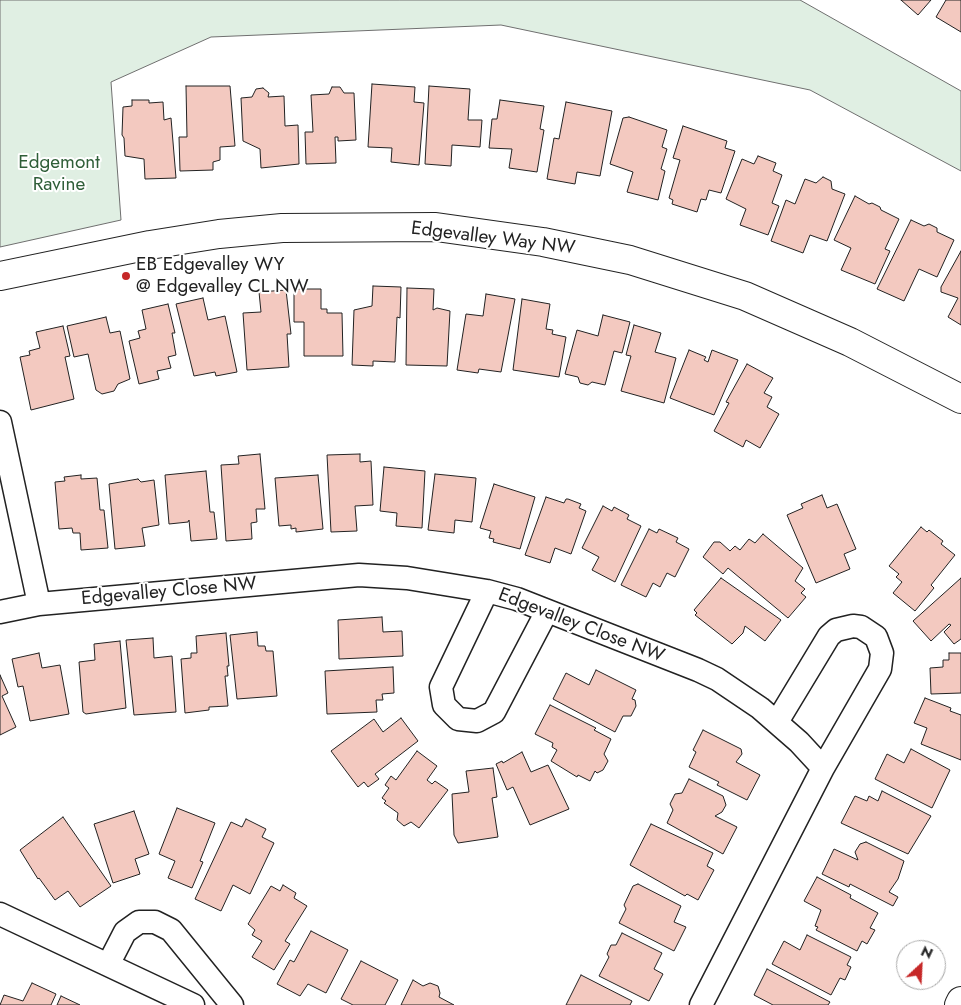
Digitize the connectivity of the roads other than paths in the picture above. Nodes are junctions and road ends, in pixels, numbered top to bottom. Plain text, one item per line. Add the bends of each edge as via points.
1 (0, 276) edge
2 (961, 399) edge
3 (0, 422) edge
4 (487, 591) junction
5 (39, 604) junction
6 (0, 609) edge
7 (547, 611) junction
8 (777, 722) junction
9 (822, 768) junction
10 (0, 914) edge
11 (108, 965) junction
12 (961, 1001) edge
13 (193, 1005) edge
14 (232, 1005) edge
15 (701, 1005) edge
16 (959, 1005) edge

1 - 2 street, Edgevalley Way NW via 219,234 282,228 436,228 543,242 630,260 736,293 850,342
3 - 5 street
4 - 5 street, Edgevalley Close NW via 408,578 359,575
4 - 7 street, Edgevalley Close NW
4 - 7 street via 441,687 444,705 458,718 477,722 494,712
5 - 6 street, Edgevalley Close NW
7 - 8 street, Edgevalley Close NW via 698,670 740,694
8 - 9 street, Edgevalley Close NW
8 - 9 street via 829,636 844,627 853,626 861,627 876,637 882,653 880,670
9 - 15 street
10 - 11 street
11 - 13 street
11 - 14 street via 125,932 139,922 155,922 171,930
12 - 16 street

